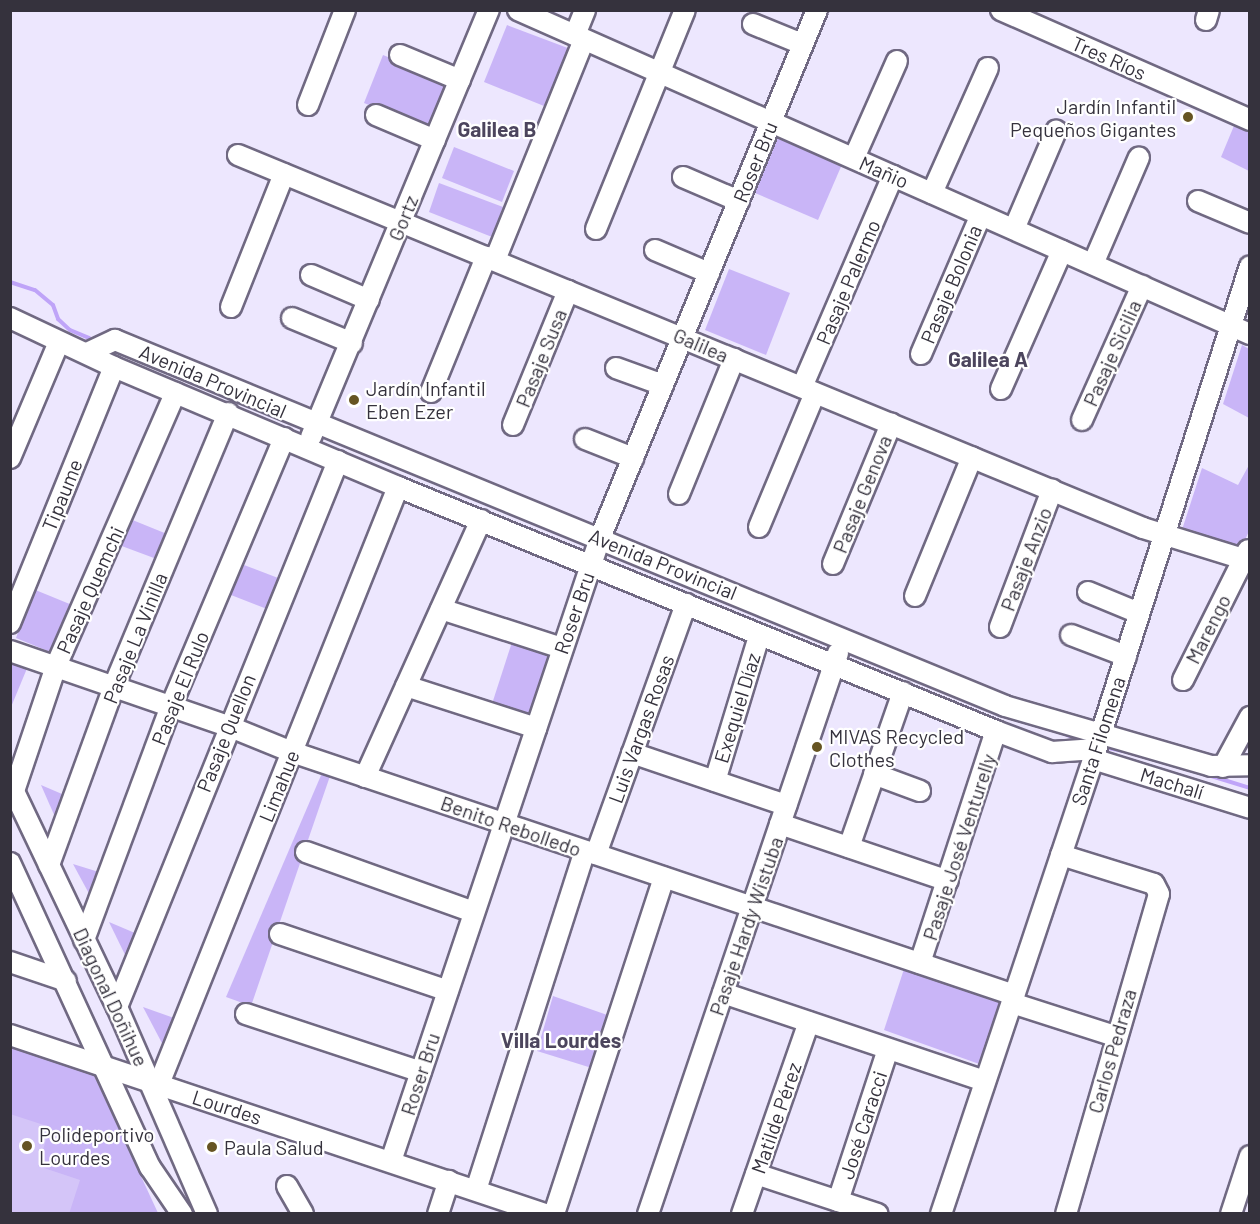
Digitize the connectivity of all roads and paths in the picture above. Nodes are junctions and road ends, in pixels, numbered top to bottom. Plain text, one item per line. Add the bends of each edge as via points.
1 (345, 10) edge
2 (489, 10) edge
3 (518, 10) edge
4 (585, 10) edge
5 (685, 10) edge
6 (817, 10) edge
7 (1013, 13) edge
8 (753, 24) dead end
9 (580, 38) junction
10 (802, 44) junction
11 (400, 55) dead end
12 (897, 61) dead end
13 (988, 68) dead end
14 (660, 73) junction
15 (460, 80) junction
16 (308, 105) dead end
17 (376, 115) dead end
18 (1250, 120) edge
19 (771, 122) junction
20 (1056, 131) dead end
21 (435, 140) junction
22 (238, 155) dead end
23 (1139, 157) dead end
24 (854, 158) junction
25 (284, 174) junction
26 (893, 176) junction
27 (683, 177) dead end
28 (932, 193) junction
29 (739, 201) junction
30 (1198, 201) dead end
31 (981, 215) junction
32 (401, 222) junction
33 (1250, 223) edge
34 (596, 229) dead end
35 (1014, 229) junction
36 (655, 250) dead end
37 (1062, 251) junction
38 (491, 258) junction
39 (1093, 264) junction
40 (1250, 266) edge
41 (709, 273) junction
42 (311, 275) dead end
43 (1142, 286) junction
44 (568, 291) junction
45 (369, 300) junction
46 (231, 307) dead end
47 (10, 318) edge
48 (292, 318) dead end
49 (1230, 325) junction
50 (1250, 334) edge
51 (682, 338) junction
52 (59, 342) junction
53 (352, 343) junction
54 (87, 353) junction
55 (921, 354) dead end
56 (734, 359) junction
57 (114, 367) junction
58 (616, 368) dead end
59 (663, 385) junction
60 (1001, 389) dead end
61 (809, 390) junction
62 (431, 392) dead end
63 (176, 393) junction
64 (228, 413) junction
65 (1082, 420) dead end
66 (891, 424) junction
67 (318, 425) junction
68 (513, 425) dead end
69 (284, 438) junction
70 (585, 439) dead end
71 (306, 447) junction
72 (10, 458) edge
73 (633, 458) junction
74 (972, 458) junction
75 (338, 461) junction
76 (398, 488) junction
77 (1052, 490) junction
78 (679, 494) dead end
79 (481, 520) junction
80 (759, 527) dead end
81 (1163, 536) junction
82 (600, 538) junction
83 (1246, 553) edge
84 (833, 564) dead end
85 (590, 565) junction
86 (1088, 592) dead end
87 (915, 596) dead end
88 (686, 604) junction
89 (441, 609) junction
90 (1139, 613) junction
91 (10, 623) edge
92 (1000, 627) dead end
93 (1071, 635) dead end
94 (759, 636) junction
95 (842, 639) junction
96 (562, 648) junction
97 (10, 651) edge
98 (1125, 656) junction
99 (834, 665) junction
100 (56, 666) junction
101 (1183, 680) dead end
102 (114, 686) junction
103 (406, 686) junction
104 (903, 692) junction
105 (171, 706) junction
106 (1250, 717) edge
107 (228, 726) junction
108 (536, 728) junction
109 (996, 730) junction
110 (1097, 747) junction
111 (292, 752) junction
112 (632, 753) junction
113 (1250, 765) edge
114 (1223, 767) junction
115 (874, 774) junction
116 (365, 777) junction
117 (715, 781) junction
118 (12, 787) edge
119 (920, 791) dead end
120 (1250, 808) edge
121 (783, 814) junction
122 (504, 823) junction
123 (849, 847) junction
124 (306, 852) dead end
125 (590, 852) junction
126 (1061, 855) junction
127 (10, 862) edge
128 (49, 865) junction
129 (664, 877) junction
130 (948, 881) junction
131 (752, 907) junction
132 (474, 912) junction
133 (280, 934) dead end
134 (84, 940) junction
135 (10, 962) edge
136 (921, 963) junction
137 (66, 981) junction
138 (448, 991) junction
139 (723, 993) junction
140 (1013, 999) junction
141 (117, 1007) junction
142 (246, 1014) dead end
143 (809, 1022) junction
144 (10, 1035) edge
145 (1115, 1036) junction
146 (888, 1049) junction
147 (102, 1065) junction
148 (420, 1072) junction
149 (986, 1081) junction
150 (154, 1082) junction
151 (1250, 1156) edge
152 (391, 1161) junction
153 (756, 1174) junction
154 (449, 1181) junction
155 (287, 1186) dead end
156 (476, 1190) junction
157 (838, 1200) junction
158 (304, 1213) edge
159 (182, 1214) edge
160 (207, 1214) edge
161 (438, 1214) edge
162 (546, 1214) edge
163 (554, 1214) edge
164 (648, 1214) edge
165 (742, 1214) edge
166 (878, 1214) edge
167 (941, 1214) edge
168 (1066, 1214) edge
169 (1231, 1214) edge

1 - 16 street
2 - 15 street, Gortz
3 - 9 street, Mañio
4 - 9 street
5 - 14 street
6 - 10 street, Roser Bru
7 - 18 street, Tres Ríos
8 - 10 street
9 - 14 street, Mañio
9 - 38 street
10 - 19 street, Roser Bru
11 - 15 street
12 - 24 street
13 - 28 street
14 - 19 street, Mañio
14 - 34 street
15 - 21 street, Gortz
17 - 21 street
19 - 24 street, Mañio
19 - 29 street, Roser Bru
20 - 35 street
21 - 32 street, Gortz
22 - 25 street, Galilea
23 - 39 street
24 - 26 street, Mañio
25 - 32 street, Galilea
25 - 46 street
26 - 28 street, Mañio
26 - 61 street, Pasaje Palermo
27 - 29 street
28 - 31 street, Mañio
29 - 41 street, Roser Bru
30 - 33 street
31 - 35 street, Mañio
31 - 55 street, Pasaje Bolonia
32 - 38 street, Galilea
32 - 45 street, Gortz
35 - 37 street, Mañio
36 - 41 street
37 - 39 street, Mañio
37 - 60 street
38 - 44 street, Galilea
38 - 62 street
39 - 43 street, Mañio
40 - 49 street, Santa Filomena
41 - 51 street, Roser Bru
42 - 45 street
43 - 49 street, Mañio
43 - 65 street, Pasaje Sicilia
44 - 51 street, Galilea
44 - 68 street, Pasaje Susa
45 - 53 street, Gortz
47 - 52 street, Avenida Provincial
48 - 53 street
49 - 50 street, Mañio
49 - 81 street, Santa Filomena
51 - 56 street, Galilea
51 - 59 street, Roser Bru
52 - 54 street, Avenida Provincial
52 - 72 street
53 - 67 street, Gortz
54 - 57 street, Avenida Provincial
54 - 67 street, Avenida Provincial via 115,340
56 - 61 street, Galilea
56 - 78 street
57 - 63 street, Avenida Provincial
57 - 91 street, Tipaume
58 - 59 street
59 - 73 street, Roser Bru
61 - 66 street, Galilea
61 - 80 street, Pasaje Palermo
63 - 64 street, Avenida Provincial
63 - 100 street, Pasaje Quemchi
64 - 69 street, Avenida Provincial
64 - 102 street, Pasaje La Vinilla
66 - 74 street, Galilea
66 - 84 street, Pasaje Genova
67 - 71 street, Gortz
67 - 82 street, Avenida Provincial
69 - 71 street, Avenida Provincial
69 - 105 street, Pasaje El Rulo
70 - 73 street
71 - 75 street, Avenida Provincial
73 - 82 street, Roser Bru
74 - 77 street, Galilea
74 - 87 street
75 - 76 street, Avenida Provincial
75 - 107 street, Pasaje Quellon
76 - 79 street, Avenida Provincial
76 - 111 street, Limahue
77 - 81 street, Galilea
77 - 92 street, Pasaje Anzio
79 - 85 street, Avenida Provincial
79 - 89 street
81 - 83 street, Galilea
81 - 90 street, Santa Filomena
82 - 85 street, Roser Bru
82 - 95 street, Avenida Provincial
83 - 101 street, Marengo
85 - 88 street, Avenida Provincial
85 - 96 street, Roser Bru
86 - 90 street
88 - 94 street, Avenida Provincial
88 - 112 street, Luis Vargas Rosas
89 - 96 street
89 - 103 street
90 - 98 street, Santa Filomena
93 - 98 street
94 - 99 street, Avenida Provincial
94 - 117 street, Exequiel Díaz
95 - 99 street, Pasaje Hardy Wistuba
95 - 110 street, Avenida Provincial
96 - 108 street, Roser Bru
97 - 100 street, Benito Rebolledo
98 - 110 street, Santa Filomena
99 - 104 street, Avenida Provincial
99 - 121 street, Pasaje Hardy Wistuba
100 - 102 street, Benito Rebolledo
100 - 118 street, Pasaje Quemchi
102 - 105 street, Benito Rebolledo
102 - 128 street, Pasaje La Vinilla
103 - 108 street
103 - 116 street
104 - 109 street, Avenida Provincial
104 - 115 street
105 - 107 street, Benito Rebolledo
105 - 134 street, Pasaje El Rulo
106 - 114 street
107 - 111 street, Benito Rebolledo
107 - 141 street, Pasaje Quellon
108 - 122 street, Roser Bru
109 - 110 street, Avenida Provincial via 1052,752
109 - 130 street, Pasaje José Venturelly
110 - 114 street, Avenida Provincial
110 - 120 street, Machalí
110 - 126 street, Santa Filomena
111 - 116 street, Benito Rebolledo
111 - 150 street, Limahue
112 - 117 street
112 - 125 street, Luis Vargas Rosas
113 - 114 street, Avenida Provincial
115 - 119 street
115 - 123 street
116 - 122 street, Benito Rebolledo
117 - 121 street
118 - 128 street, Diagonal Doñihue
121 - 123 street
121 - 131 street, Pasaje Hardy Wistuba
122 - 125 street, Benito Rebolledo
122 - 132 street, Roser Bru
123 - 130 street
124 - 132 street
125 - 129 street, Benito Rebolledo
125 - 156 street, Luis Vargas Rosas
126 - 140 street, Santa Filomena
126 - 145 street, Carlos Pedraza via 1154,884 1158,889
127 - 137 street, Diagonal Doñihue
128 - 134 street, Diagonal Doñihue
129 - 131 street, Benito Rebolledo
129 - 163 street
130 - 136 street, Pasaje José Venturelly
131 - 136 street, Benito Rebolledo
131 - 139 street, Pasaje Hardy Wistuba
132 - 138 street, Roser Bru
133 - 138 street
134 - 141 street, Diagonal Doñihue
135 - 137 street
136 - 140 street, Benito Rebolledo
137 - 147 street, Diagonal Doñihue
138 - 148 street, Roser Bru
139 - 143 street
139 - 164 street, Pasaje Hardy Wistuba
140 - 145 street, Benito Rebolledo
140 - 149 street, Santa Filomena
141 - 150 street, Diagonal Doñihue
142 - 148 street
143 - 146 street
143 - 153 street, Matilde Pérez
144 - 147 street, Lourdes
145 - 168 street, Carlos Pedraza
146 - 149 street
146 - 157 street, José Caracci
147 - 150 street, Lourdes
147 - 159 street, Diagonal Doñihue via 150,1167
148 - 152 street, Roser Bru
149 - 167 street, Santa Filomena
150 - 152 street, Lourdes
150 - 160 street, Diagonal Doñihue
151 - 169 street
152 - 154 street, Lourdes
153 - 157 street
153 - 165 street, Matilde Pérez
154 - 156 street, Lourdes
154 - 161 street
155 - 158 street
156 - 162 street, Lourdes
157 - 166 street

